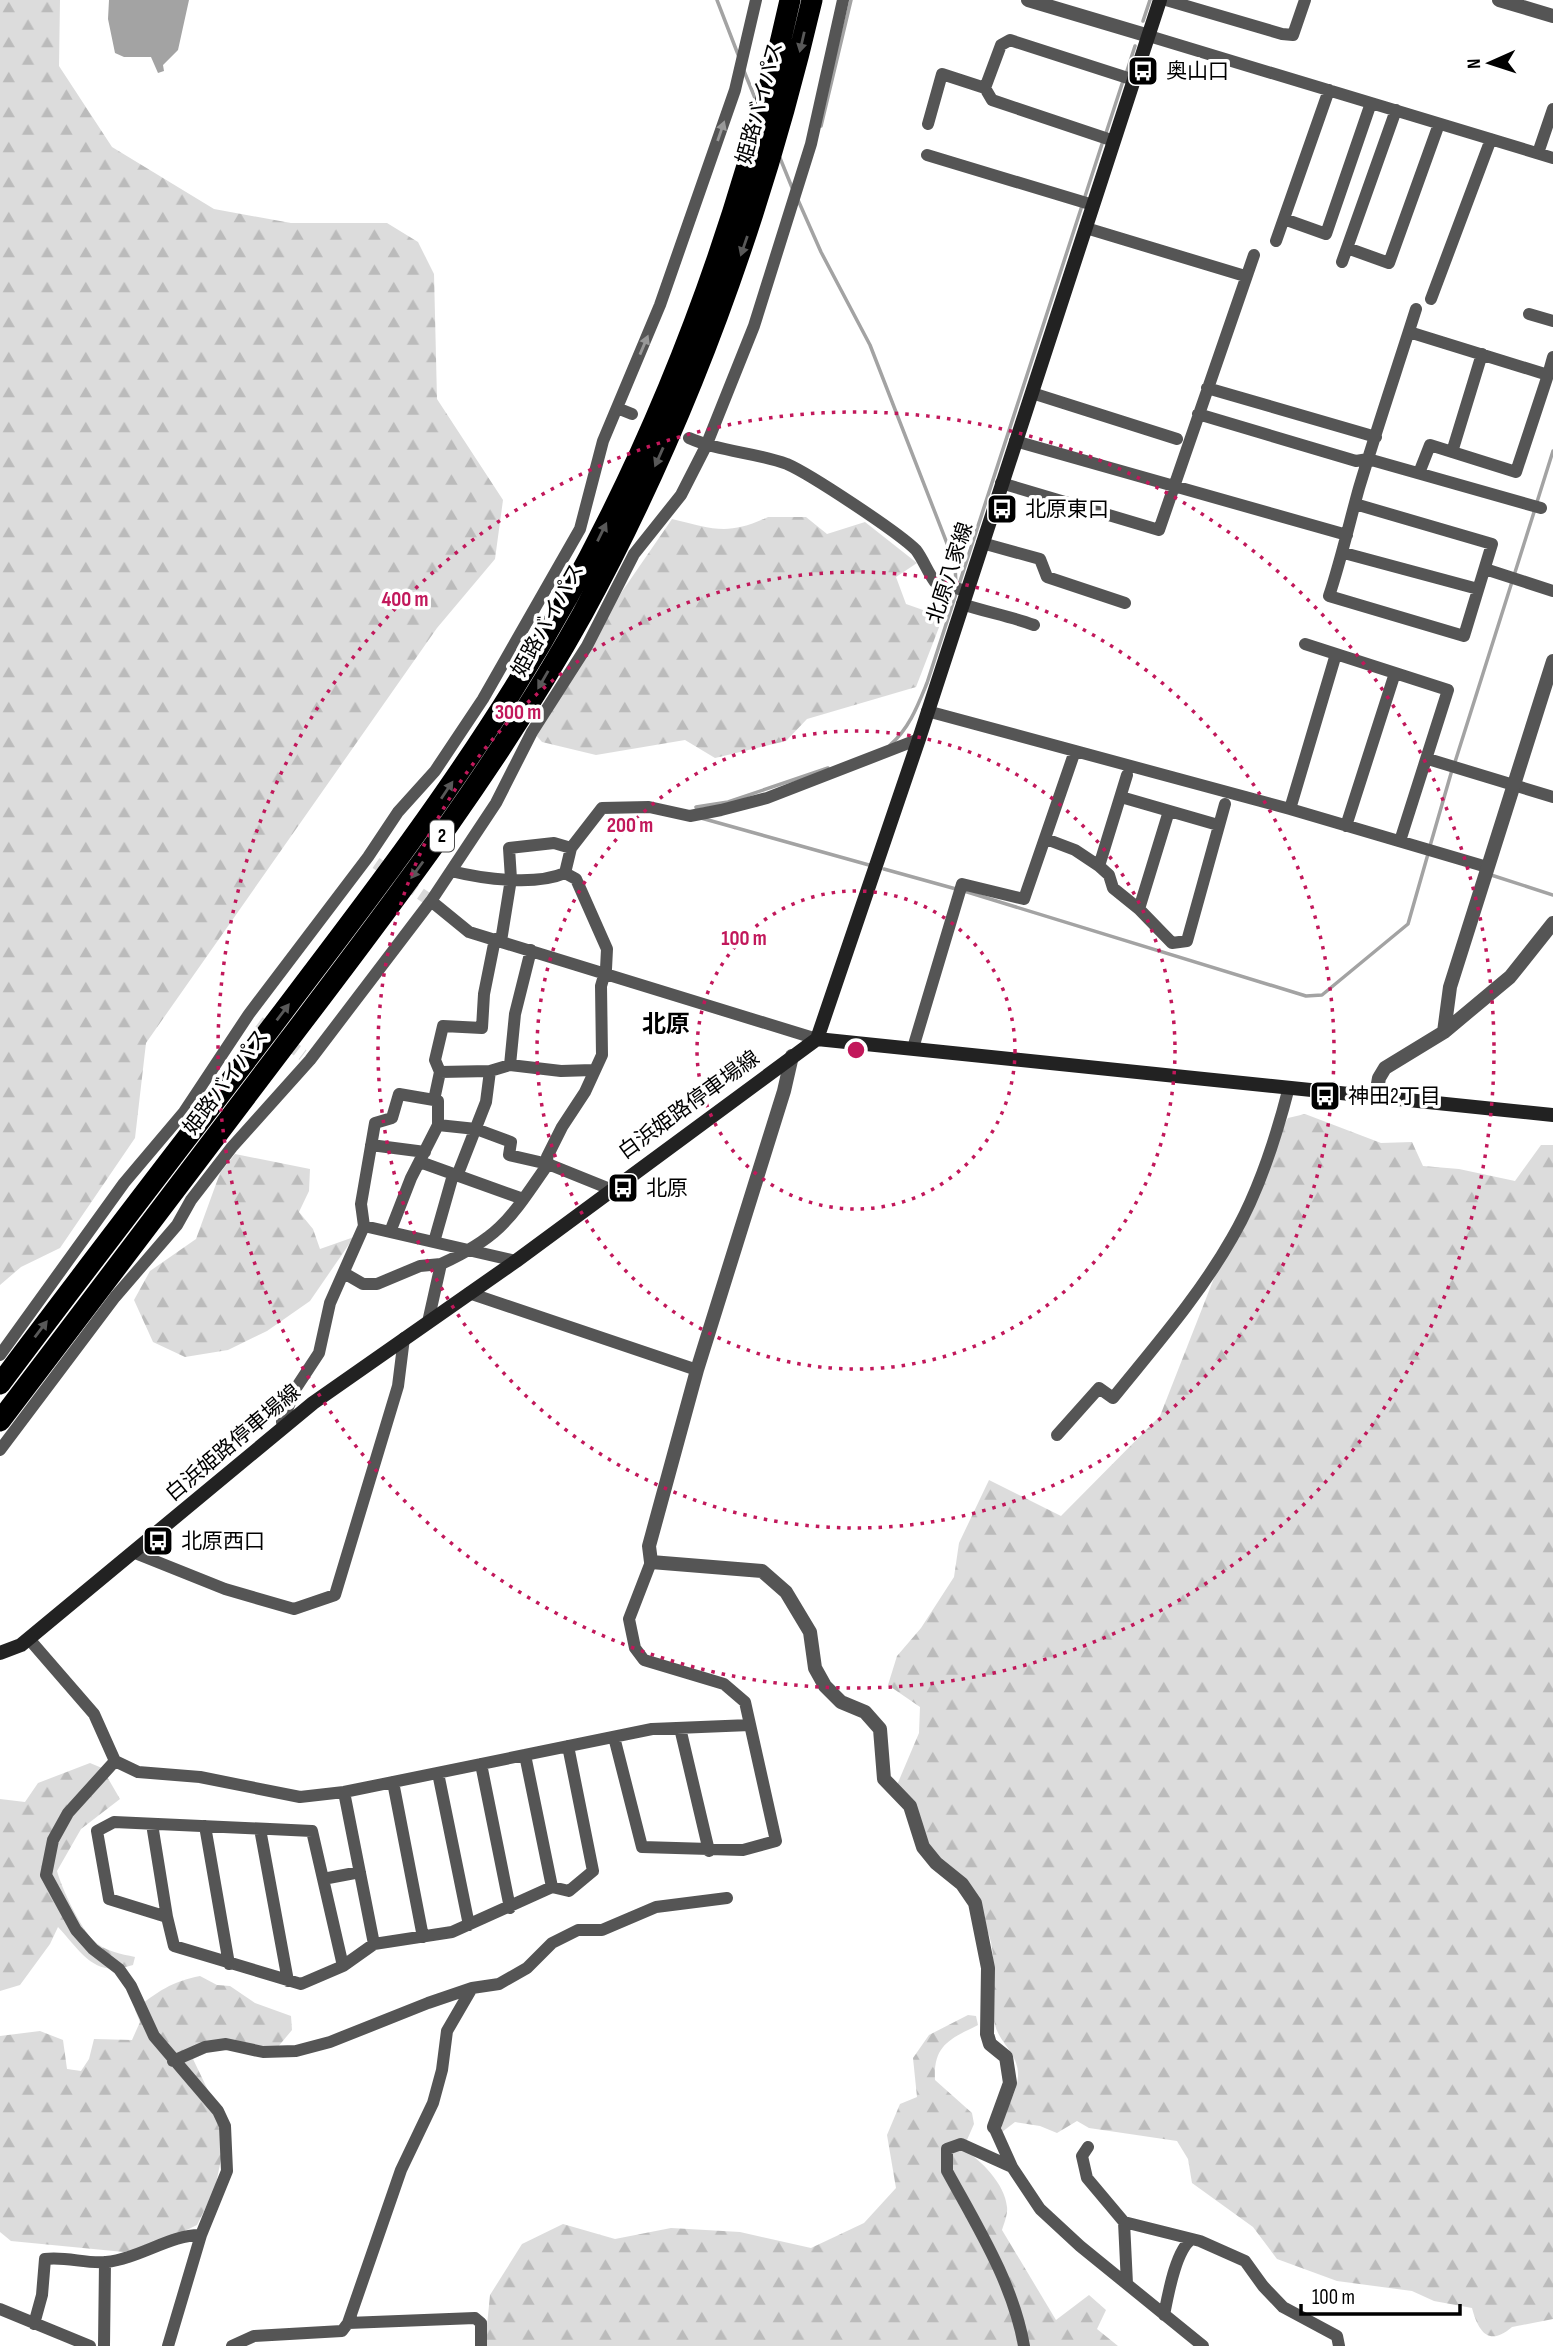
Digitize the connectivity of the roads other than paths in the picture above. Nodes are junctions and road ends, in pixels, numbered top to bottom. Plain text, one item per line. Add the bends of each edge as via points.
1 (756, 0) edge
2 (790, 0) edge
3 (812, 0) edge
4 (843, 0) edge
5 (1028, 0) edge
6 (1160, 0) edge
7 (1166, 0) edge
8 (1305, 0) edge
9 (1508, 1) edge
10 (1553, 16) edge
11 (1149, 36) junction
12 (1127, 78) junction
13 (782, 81) junction
14 (985, 88) junction
15 (1329, 90) junction
16 (1371, 103) junction
17 (1553, 109) edge
18 (1396, 110) junction
19 (928, 124) dead end
20 (1439, 124) junction
21 (1490, 139) junction
22 (1114, 141) junction
23 (1538, 153) junction
24 (927, 155) dead end
25 (1553, 158) edge
26 (754, 178) junction
27 (1093, 205) junction
28 (1284, 219) junction
29 (1086, 228) junction
30 (1276, 241) dead end
31 (1347, 248) junction
32 (1254, 256) dead end
33 (1342, 262) dead end
34 (1245, 276) junction
35 (1431, 299) dead end
36 (1416, 309) dead end
37 (1529, 314) dead end
38 (1553, 321) edge
39 (1409, 332) junction
40 (1482, 354) junction
41 (1553, 358) edge
42 (1548, 375) junction
43 (1207, 388) junction
44 (1032, 393) junction
45 (617, 408) junction
46 (632, 414) dead end
47 (1198, 414) junction
48 (689, 438) dead end
49 (1376, 438) junction
50 (1177, 439) dead end
51 (1015, 441) junction
52 (706, 446) junction
53 (1452, 452) junction
54 (1368, 458) junction
55 (1419, 473) junction
56 (1002, 484) junction
57 (1174, 488) junction
58 (1355, 503) junction
59 (1541, 508) dead end
60 (1347, 536) junction
61 (982, 543) junction
62 (1344, 553) junction
63 (1485, 569) junction
64 (1479, 589) junction
65 (1553, 591) edge
66 (964, 597) junction
67 (1125, 603) dead end
68 (531, 613) junction
69 (1034, 625) dead end
70 (1305, 644) dead end
71 (587, 646) junction
72 (1336, 654) junction
73 (1553, 661) edge
74 (1395, 673) junction
75 (927, 711) junction
76 (919, 739) junction
77 (1075, 751) junction
78 (1428, 759) junction
79 (1127, 775) dead end
80 (1514, 784) junction
81 (1121, 797) junction
82 (1553, 797) edge
83 (1224, 804) dead end
84 (1290, 809) junction
85 (1169, 811) junction
86 (1218, 825) junction
87 (1346, 826) junction
88 (1046, 839) junction
89 (1400, 841) junction
90 (571, 848) junction
91 (1099, 866) junction
92 (1486, 867) junction
93 (451, 871) junction
94 (565, 873) junction
95 (511, 879) junction
96 (431, 901) junction
97 (1139, 909) junction
98 (1553, 923) edge
99 (498, 940) junction
100 (531, 950) junction
101 (603, 973) junction
102 (1444, 1032) junction
103 (817, 1039) junction
104 (913, 1048) junction
105 (792, 1056) junction
106 (510, 1065) junction
107 (593, 1070) junction
108 (490, 1071) junction
109 (440, 1072) junction
110 (1289, 1087) junction
111 (1376, 1095) junction
112 (434, 1100) junction
113 (1553, 1115) edge
114 (438, 1125) junction
115 (476, 1129) junction
116 (371, 1145) junction
117 (422, 1157) junction
118 (548, 1164) junction
119 (455, 1176) junction
120 (124, 1183) junction
121 (610, 1189) junction
122 (523, 1199) junction
123 (177, 1226) junction
124 (364, 1226) junction
125 (390, 1232) junction
126 (433, 1242) junction
127 (470, 1250) junction
128 (516, 1261) junction
129 (441, 1264) junction
130 (344, 1273) junction
131 (469, 1293) junction
132 (428, 1322) junction
133 (404, 1338) junction
134 (0, 1355) edge
135 (697, 1370) junction
136 (0, 1384) edge
137 (0, 1421) edge
138 (285, 1426) junction
139 (1057, 1435) dead end
140 (0, 1450) edge
141 (135, 1553) junction
142 (651, 1562) junction
143 (29, 1639) junction
144 (0, 1653) edge
145 (750, 1725) junction
146 (680, 1728) junction
147 (614, 1737) junction
148 (568, 1746) junction
149 (524, 1755) junction
150 (115, 1761) junction
151 (481, 1764) junction
152 (438, 1773) junction
153 (393, 1782) junction
154 (344, 1792) junction
155 (152, 1824) junction
156 (205, 1826) junction
157 (260, 1829) junction
158 (709, 1851) junction
159 (360, 1872) junction
160 (323, 1879) junction
161 (552, 1887) junction
162 (727, 1898) dead end
163 (510, 1909) junction
164 (167, 1917) junction
165 (470, 1925) junction
166 (423, 1937) junction
167 (374, 1944) junction
168 (229, 1964) junction
169 (343, 1966) junction
170 (288, 1981) junction
171 (472, 1988) junction
172 (173, 2061) junction
173 (995, 2127) joint
174 (1088, 2147) dead end
175 (1012, 2167) junction
176 (1124, 2222) junction
177 (201, 2235) junction
178 (1192, 2239) junction
179 (105, 2262) junction
180 (1127, 2284) junction
181 (0, 2309) edge
182 (1164, 2315) junction
183 (348, 2323) junction
184 (34, 2324) junction
185 (84, 2345) edge
186 (104, 2346) edge
187 (168, 2346) edge
188 (232, 2346) edge
189 (481, 2346) edge
190 (1024, 2346) edge
191 (1203, 2346) edge
192 (1339, 2346) edge

45 -> 1 street via 660,305 735,90
2 - 13 highway, 姫路バイパス / 2
3 -> 13 highway, 姫路バイパス / 2
4 - 52 street via 811,144 754,326
5 - 11 street
6 - 11 main road, 北原八家線
7 - 8 street via 1282,34 1293,34
9 - 10 street
11 - 12 main road, 北原八家線
11 - 15 street
12 - 14 street via 1010,40 1001,45
12 - 22 main road, 北原八家線
13 - 26 highway, 姫路バイパス / 2
14 - 19 street via 942,74
14 - 22 street via 992,100
15 - 16 street
15 - 28 street
16 - 18 street
16 - 28 street via 1326,234
17 - 23 street
18 - 20 street
18 - 31 street
20 - 21 street
20 - 31 street via 1389,263
21 - 23 street
21 - 35 street
22 - 27 main road, 北原八家線
23 - 25 street
24 - 27 street
136 -> 26 highway, 姫路バイパス / 2 via 428,819 516,685 597,542 666,394
26 -> 137 highway, 姫路バイパス / 2 via 717,321 654,470 582,614 533,697 431,851
27 - 29 main road, 北原八家線
28 - 30 street
29 - 34 street
29 - 44 main road, 北原八家線
31 - 33 street
32 - 34 street
34 - 43 street
36 - 39 street
37 - 38 street
39 - 40 street
39 - 49 street
40 - 42 street
40 - 53 street
41 - 42 street
42 - 53 street via 1516,472
43 - 47 street
43 - 49 street
44 - 50 street
44 - 51 main road, 北原八家線
45 - 46 street
45 - 68 street via 603,441 580,529
47 - 54 street via 1356,461
47 - 57 street
48 - 52 street
49 - 54 street
51 - 56 main road, 北原八家線
51 - 57 street
52 - 66 street via 789,465 897,535 917,552 935,582
52 - 71 street via 681,495 634,554
53 - 55 street via 1430,445
54 - 55 street
54 - 58 street
55 - 59 street
56 - 57 street via 1159,530
56 - 61 main road, 北原八家線
57 - 60 street
58 - 60 street
58 - 63 street via 1492,544
60 - 62 street
61 - 66 main road, 北原八家線
61 - 67 street via 1040,559 1047,577
62 - 64 street
62 - 64 street via 1329,596 1464,636
63 - 64 street
63 - 65 street
66 - 69 street via 987,612 997,611
66 - 75 main road, 北原八家線
68 - 71 street
68 - 120 street via 483,699 435,771 398,812 372,860 184,1112
70 - 72 street
71 - 93 street
72 - 74 street
72 - 84 street
73 - 80 street
74 - 78 street via 1448,690
74 - 87 street
75 - 76 main road, 北原八家線
75 - 77 street
76 - 90 street via 767,798 722,810 690,816 649,807 602,808
76 - 103 main road, 北原八家線
77 - 84 street
77 - 88 street
78 - 80 street
78 - 89 street
79 - 81 street
80 - 82 street
80 - 92 street
81 - 85 street
81 - 91 street
83 - 86 street
84 - 87 street
85 - 86 street
85 - 97 street
86 - 97 street via 1187,941 1172,943
87 - 89 street
88 - 91 street
88 - 104 street via 1024,899 962,884
89 - 92 street
90 - 94 street
90 - 95 street via 554,843 509,848
91 - 97 street via 1109,875 1112,888
92 - 102 street via 1450,987
93 - 95 street via 487,880
93 - 96 street
94 - 95 street via 549,880
94 - 101 street via 576,879 607,948
95 - 99 street
96 - 99 street via 469,932
96 - 123 street via 232,1147
98 - 102 street via 1510,976
99 - 100 street
99 - 109 street via 484,994 482,1028 443,1026 435,1060
100 - 101 street
100 - 106 street via 515,1014
101 - 103 street
101 - 107 street via 602,1055
102 - 111 street via 1385,1068
103 - 104 main road
103 - 105 main road, 白浜姫路停車場線
104 - 110 main road
105 - 121 main road, 白浜姫路停車場線
105 - 135 street
106 - 107 street
106 - 108 street
107 - 118 street via 586,1092 547,1157
108 - 109 street
108 - 115 street
109 - 112 street
110 - 111 main road
110 - 139 street via 1276,1139 1233,1236 1194,1297 1113,1398 1099,1388
111 - 113 main road
112 - 114 street via 438,1101
112 - 116 street via 399,1094 392,1118 375,1123
114 - 115 street
114 - 117 street
115 - 118 street via 511,1142 509,1155
115 - 119 street
116 - 117 street
116 - 124 street via 361,1204
117 - 119 street
117 - 125 street
118 - 121 street
118 - 122 street
119 - 122 street
119 - 126 street
120 - 123 street
120 - 134 street
121 - 128 main road, 白浜姫路停車場線
122 - 127 street via 495,1234
123 - 140 street via 115,1297
124 - 125 street
124 - 130 street
125 - 126 street
126 - 127 street
127 - 128 street
127 - 129 street
128 - 131 main road, 白浜姫路停車場線
129 - 130 street via 420,1266 377,1284 363,1284
129 - 132 street
130 - 138 street via 330,1303 319,1353 296,1388 282,1422
131 - 132 main road, 白浜姫路停車場線
131 - 135 street
132 - 133 main road, 白浜姫路停車場線
133 - 138 main road, 白浜姫路停車場線
133 - 141 street via 398,1386 335,1595 294,1609 225,1589
135 - 142 street via 649,1546
138 - 141 main road, 白浜姫路停車場線
141 - 143 main road, 白浜姫路停車場線
142 - 145 street via 629,1619 635,1648 644,1660 724,1684 745,1702
142 - 173 street via 762,1570 786,1592 810,1632 815,1668 825,1686 841,1702 866,1712 880,1729 884,1779 910,1806 923,1847 975,1903 988,1969 986,2034 990,2044 1006,2057 1010,2082
143 - 144 main road, 白浜姫路停車場線
143 - 150 street via 94,1714
145 - 146 street
145 - 158 street via 776,1841 743,1850
146 - 147 street
146 - 158 street
147 - 148 street
147 - 158 street via 642,1847
148 - 149 street
148 - 161 street via 593,1871 569,1891
149 - 151 street
149 - 161 street
150 - 154 street via 138,1772 200,1777 300,1797
150 - 172 street via 68,1813 53,1839 46,1875 76,1930 131,1986 154,2036
151 - 152 street
151 - 163 street
152 - 153 street
152 - 165 street
153 - 154 street
153 - 166 street
154 - 159 street
155 - 156 street
155 - 164 street
155 - 164 street via 114,1822 97,1831 109,1899
156 - 157 street
156 - 168 street
157 - 160 street via 312,1831
157 - 170 street
159 - 160 street
159 - 167 street
160 - 169 street
161 - 163 street
162 - 171 street via 656,1907 602,1930 578,1930 552,1943 527,1968 499,1984
163 - 165 street
164 - 168 street via 174,1946
165 - 166 street
166 - 167 street
167 - 169 street
168 - 170 street
169 - 170 street via 301,1984
171 - 172 street via 296,2051 263,2052 226,2044 205,2047
171 - 183 street via 447,2031 433,2103 401,2169
172 - 177 street via 218,2111 225,2126 228,2171
173 - 175 street
174 - 176 street via 1082,2156 1087,2178
175 - 180 street via 1040,2209
175 - 190 street via 961,2144 947,2149 945,2157 947,2171 993,2256
176 - 178 street
176 - 180 street
177 - 179 street
177 - 187 street
178 - 182 street via 1184,2244
178 - 192 street via 1245,2260 1262,2287 1283,2307 1337,2336
179 - 184 street via 45,2259
179 - 186 street
180 - 182 street
181 - 184 street
182 - 191 street
183 - 188 street via 342,2331 254,2336
183 - 189 street via 475,2318 481,2323
184 - 185 street

